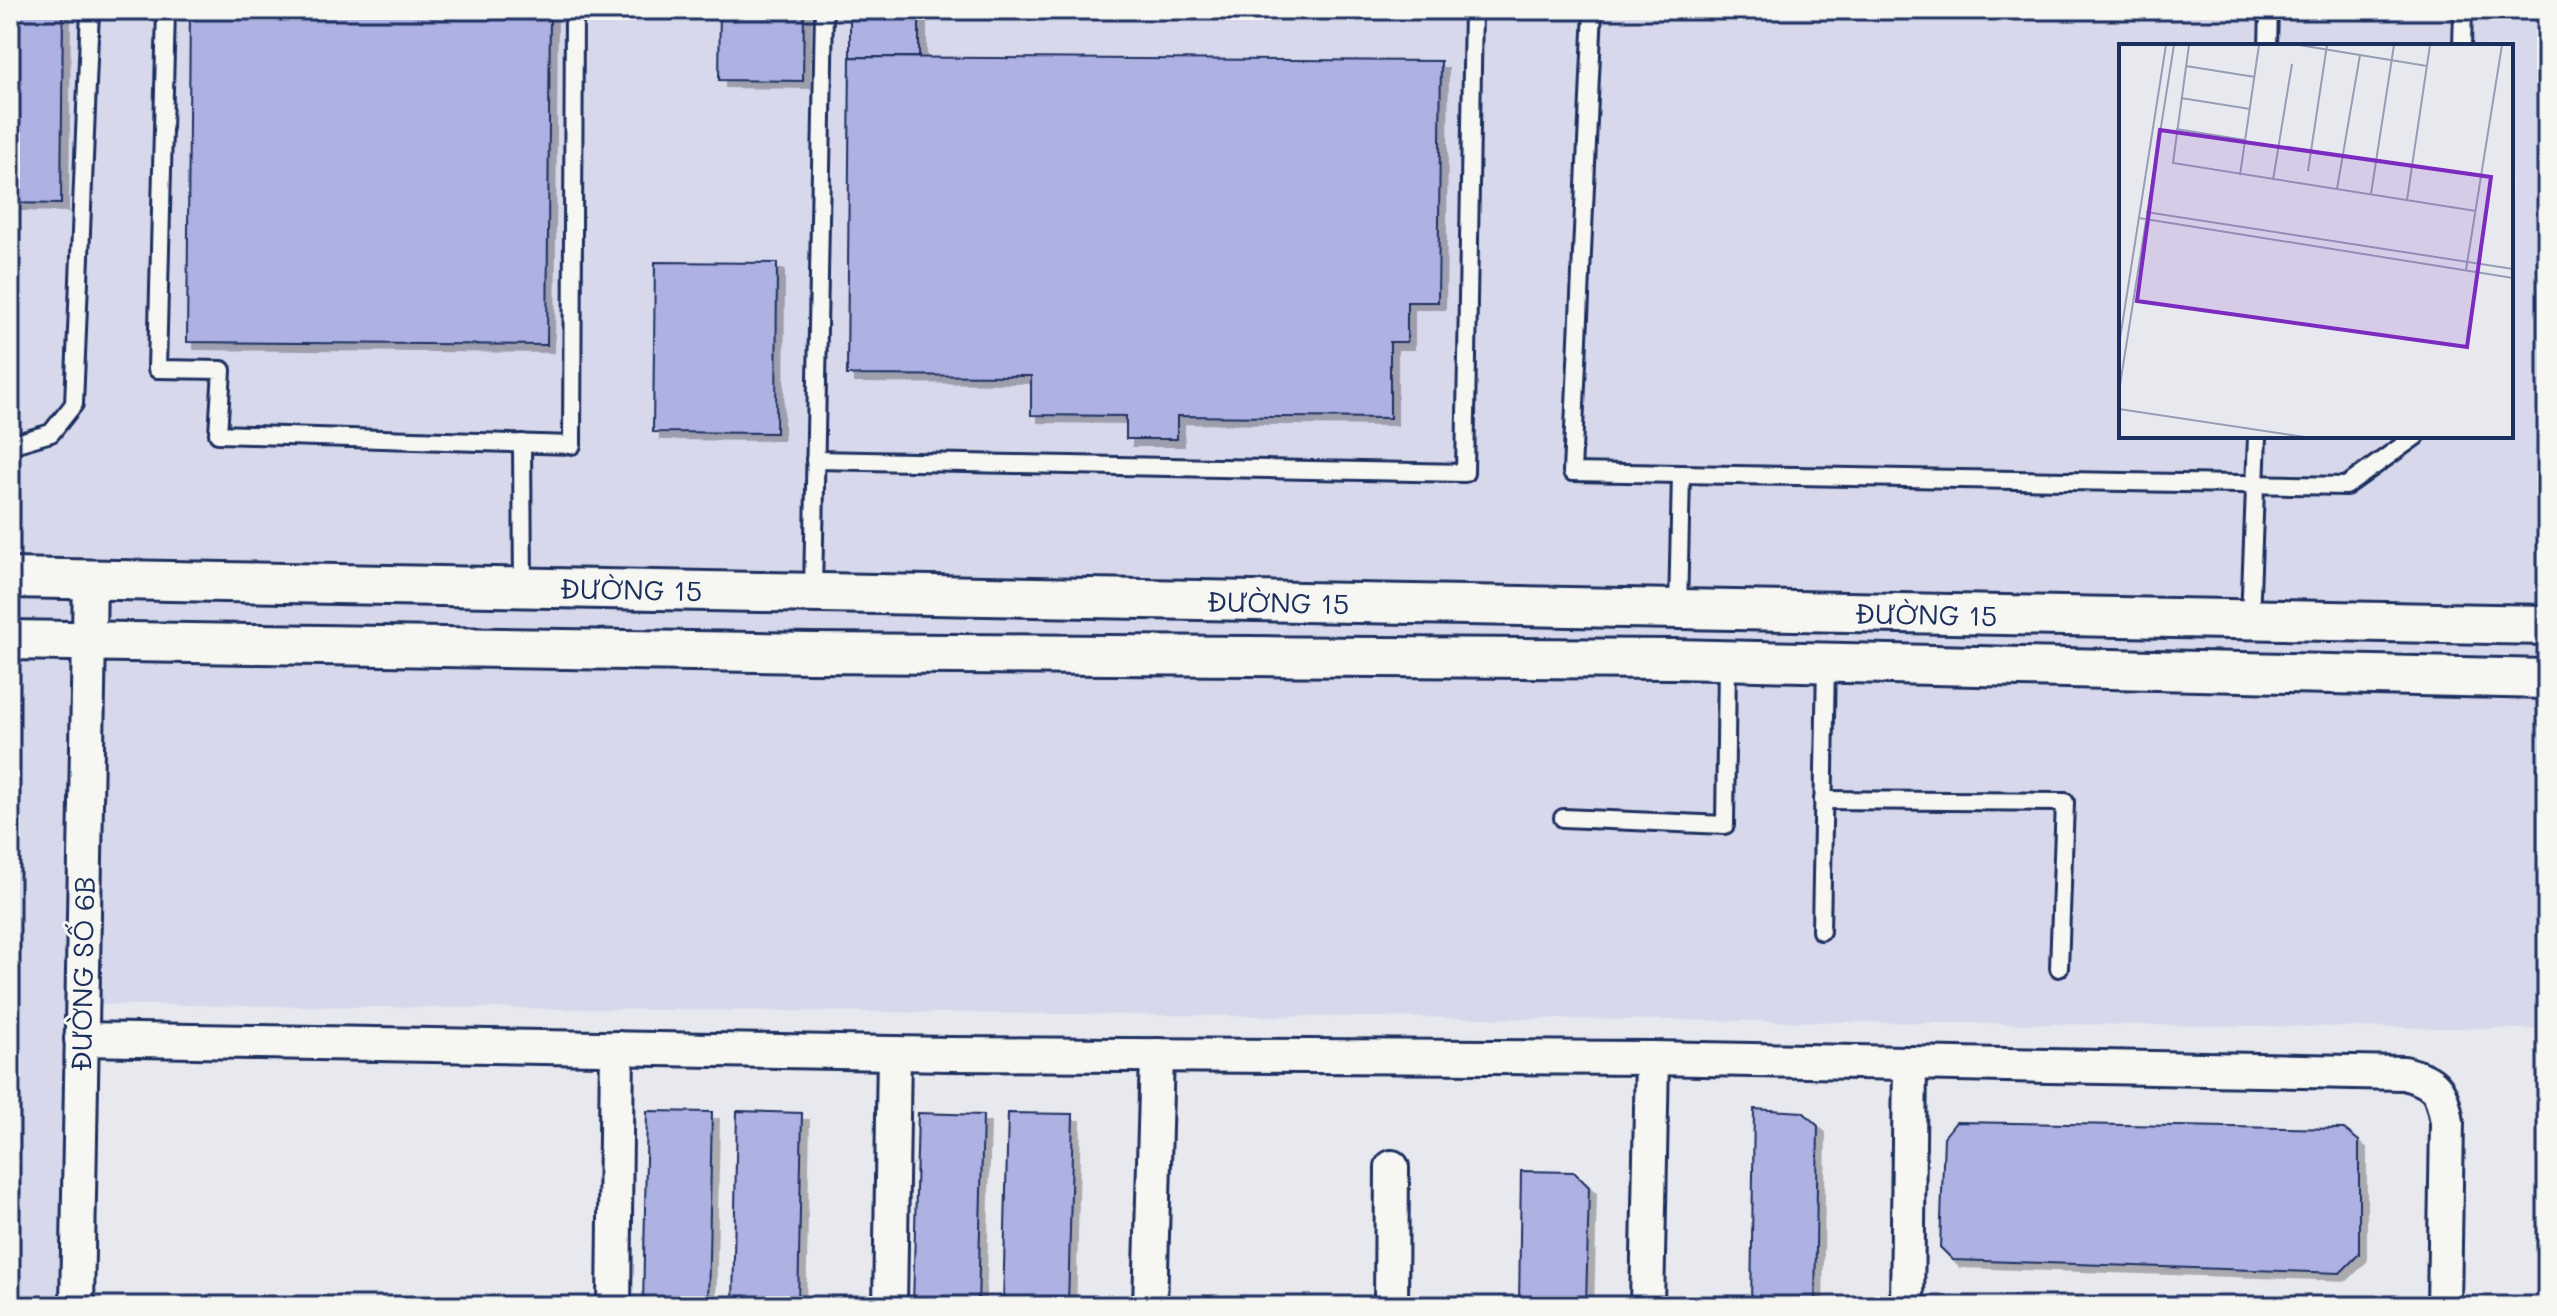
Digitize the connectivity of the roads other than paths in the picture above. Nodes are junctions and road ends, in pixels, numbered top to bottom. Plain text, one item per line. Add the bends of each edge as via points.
1 (90, 10) edge
2 (166, 10) edge
3 (574, 10) edge
4 (824, 10) edge
5 (1473, 10) edge
6 (1593, 10) edge
7 (2269, 10) edge
8 (2463, 10) edge
9 (2268, 44) edge
10 (2462, 44) edge
11 (2257, 438) edge
12 (2413, 438) edge
13 (522, 443) junction
14 (10, 445) edge
15 (815, 460) junction
16 (1681, 474) junction
17 (2256, 485) junction
18 (10, 578) edge
19 (90, 579) junction
20 (523, 588) junction
21 (813, 594) junction
22 (1678, 611) junction
23 (1728, 612) junction
24 (2250, 620) junction
25 (2547, 625) edge
26 (10, 640) edge
27 (90, 641) junction
28 (1727, 661) junction
29 (1826, 663) junction
30 (2547, 679) edge
31 (1823, 800) junction
32 (1563, 818) dead end
33 (1821, 931) dead end
34 (2059, 968) dead end
35 (81, 1039) junction
36 (617, 1048) junction
37 (894, 1053) junction
38 (1157, 1055) junction
39 (1652, 1058) junction
40 (1910, 1063) junction
41 (1392, 1167) dead end
42 (77, 1306) edge
43 (614, 1306) edge
44 (890, 1306) edge
45 (1150, 1306) edge
46 (1391, 1306) edge
47 (1647, 1306) edge
48 (1907, 1306) edge
49 (2444, 1306) edge

1 - 14 lane via 74,404 51,433
2 - 13 lane via 157,369 222,370 218,434
3 - 13 lane via 572,445
4 - 15 lane
5 - 15 lane via 1465,473
6 - 16 lane via 1572,472
7 - 9 lane
8 - 10 lane
11 - 17 lane
12 - 17 lane via 2346,486
13 - 20 lane
15 - 21 lane
16 - 17 lane
16 - 22 lane
17 - 24 lane
18 - 19 street, ĐƯỜNG 15
19 - 20 street, ĐƯỜNG 15
19 - 27 street, ĐƯỜNG SỐ 6B
20 - 21 street, ĐƯỜNG 15
21 - 22 street, ĐƯỜNG 15
22 - 23 street, ĐƯỜNG 15
23 - 24 street, ĐƯỜNG 15
23 - 28 street
24 - 25 street, ĐƯỜNG 15
26 - 27 street, ĐƯỜNG 15
27 - 28 street, ĐƯỜNG 15
27 - 35 street, ĐƯỜNG SỐ 6B
28 - 29 street, ĐƯỜNG 15
28 - 32 lane via 1725,825
29 - 30 street, ĐƯỜNG 15
29 - 31 lane
31 - 33 lane
31 - 34 lane via 2065,802
35 - 36 street
35 - 42 street, ĐƯỜNG SỐ 6B
36 - 37 street
36 - 43 street
37 - 38 street
37 - 44 street
38 - 39 street
38 - 45 street
39 - 40 street
39 - 47 street
40 - 48 street
40 - 49 street via 2404,1073 2429,1080 2442,1097 2447,1122
41 - 46 street

